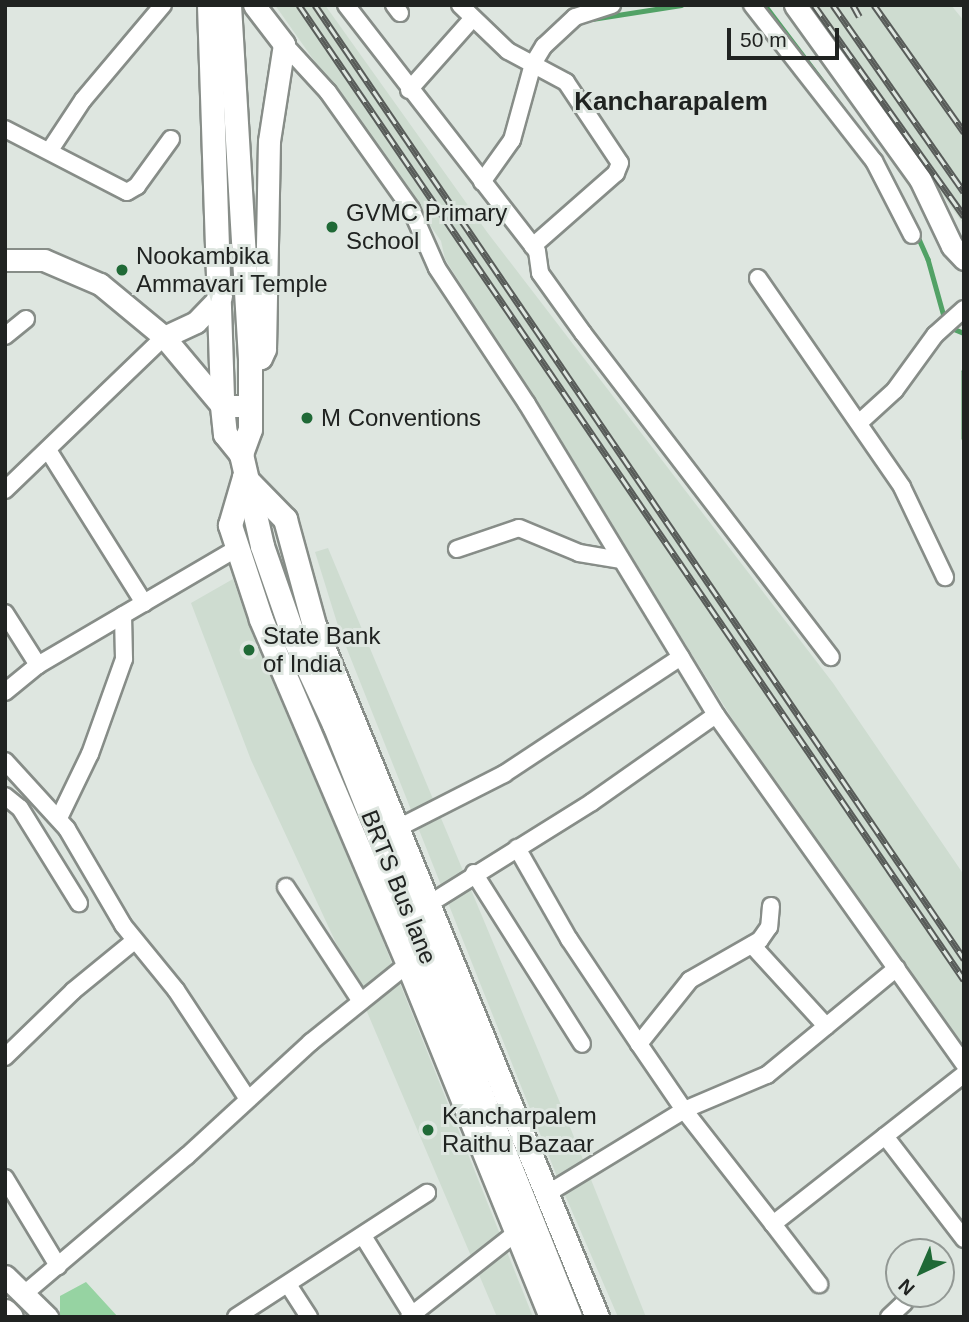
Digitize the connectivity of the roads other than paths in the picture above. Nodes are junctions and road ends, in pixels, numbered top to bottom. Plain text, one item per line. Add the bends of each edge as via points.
1 (163, 5) edge
2 (209, 5) edge
3 (229, 5) edge
4 (346, 5) edge
5 (460, 5) edge
6 (612, 5) edge
7 (752, 5) edge
8 (795, 5) edge
9 (255, 7) edge
10 (471, 19) junction
11 (284, 44) junction
12 (538, 65) junction
13 (409, 90) junction
14 (5, 129) edge
15 (171, 139) dead end
16 (50, 150) junction
17 (479, 178) junction
18 (912, 235) dead end
19 (533, 246) junction
20 (964, 259) edge
21 (5, 260) edge
22 (758, 278) dead end
23 (229, 282) junction
24 (964, 309) edge
25 (26, 319) dead end
26 (5, 336) edge
27 (164, 337) junction
28 (250, 361) junction
29 (222, 406) junction
30 (249, 406) junction
31 (860, 422) junction
32 (48, 450) junction
33 (241, 454) junction
34 (244, 477) junction
35 (5, 490) edge
36 (236, 549) junction
37 (457, 549) dead end
38 (621, 561) junction
39 (944, 578) dead end
40 (144, 603) junction
41 (5, 613) edge
42 (123, 615) junction
43 (681, 657) junction
44 (831, 657) dead end
45 (38, 665) junction
46 (5, 691) edge
47 (716, 715) junction
48 (5, 761) edge
49 (5, 796) edge
50 (60, 818) junction
51 (400, 827) junction
52 (517, 848) junction
53 (474, 873) junction
54 (286, 887) dead end
55 (79, 903) dead end
56 (429, 904) junction
57 (771, 906) dead end
58 (134, 942) junction
59 (752, 945) junction
60 (408, 964) junction
61 (897, 968) junction
62 (360, 1000) junction
63 (826, 1026) junction
64 (582, 1044) dead end
65 (639, 1044) junction
66 (5, 1057) edge
67 (964, 1064) edge
68 (964, 1074) edge
69 (248, 1099) junction
70 (684, 1110) junction
71 (885, 1136) junction
72 (5, 1178) edge
73 (427, 1193) dead end
74 (545, 1195) junction
75 (773, 1224) junction
76 (517, 1232) junction
77 (363, 1236) junction
78 (964, 1239) edge
79 (58, 1266) junction
80 (5, 1276) edge
81 (819, 1283) dead end
82 (289, 1286) junction
83 (24, 1294) junction
84 (5, 1311) edge
85 (410, 1316) edge
86 (11, 1317) edge
87 (47, 1317) edge
88 (236, 1317) edge
89 (309, 1317) edge
90 (551, 1317) edge
91 (570, 1317) edge
92 (597, 1317) edge

1 - 16 street via 83,100
2 - 23 main road
3 - 23 main road
4 - 13 street
5 - 10 street
6 - 12 street via 575,17 544,46
7 - 18 street via 874,161
8 - 20 street via 920,179 948,239
9 - 11 street
10 - 12 street via 514,55
10 - 13 street
11 - 28 street via 268,141 265,349 259,359
11 - 38 street via 359,135 411,209 434,261
12 - 17 street via 512,140
12 - 19 street via 575,92 620,163 616,173
13 - 17 street
14 - 16 street
15 - 16 street via 137,186 127,192
17 - 19 street
19 - 44 street via 540,256 540,273 583,333
21 - 27 street via 44,260 74,269 134,309
22 - 31 street
23 - 27 street via 196,323
23 - 28 main road
23 - 29 main road
24 - 31 street via 895,390
25 - 26 street
27 - 29 street
27 - 32 street
28 - 30 main road
29 - 30 street
29 - 33 main road via 225,434
30 - 33 main road via 250,429
31 - 39 street via 910,500
32 - 35 street
32 - 40 street
33 - 34 main road, BRTS Bus lane
34 - 36 main road via 230,525
34 - 51 main road via 285,519 314,625
34 - 91 main road, BRTS Bus lane via 294,638 349,762
36 - 40 street
36 - 60 main road via 261,619
37 - 38 street via 519,528 579,554
38 - 43 street
40 - 42 street
41 - 45 street
42 - 45 street
42 - 50 street via 124,659 90,754
43 - 47 street
43 - 51 street via 504,774
45 - 46 street
47 - 52 street
47 - 61 street
48 - 50 street
49 - 55 street via 20,808
50 - 58 street
51 - 56 main road
52 - 53 street
52 - 65 street via 569,939
53 - 56 street
53 - 64 street
54 - 62 street
56 - 74 main road
57 - 59 street via 769,927
58 - 66 street via 73,991
58 - 69 street via 176,990
59 - 63 street
59 - 65 street via 690,980
60 - 62 street
60 - 76 main road
61 - 63 street
61 - 67 street
62 - 69 street
63 - 70 street via 756,1081
65 - 70 street
68 - 71 street
69 - 79 street
70 - 74 street
70 - 75 street
71 - 75 street
71 - 78 street
72 - 79 street
73 - 77 street
74 - 92 main road
75 - 81 street
76 - 85 street
76 - 90 main road
77 - 82 street
77 - 85 street
79 - 83 street
80 - 83 street
82 - 88 street
82 - 89 street
83 - 87 street
84 - 86 main road

